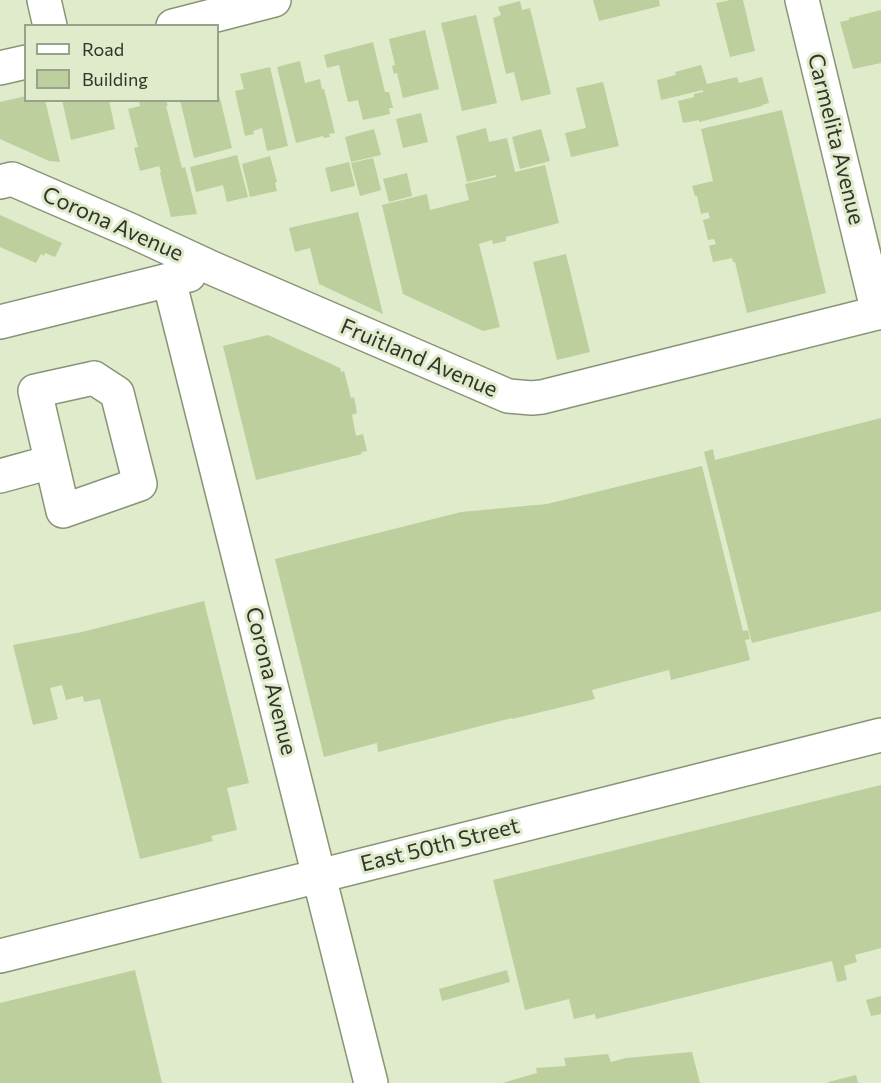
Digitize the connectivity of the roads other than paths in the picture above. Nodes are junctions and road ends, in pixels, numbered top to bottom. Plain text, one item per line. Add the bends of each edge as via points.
1 (44, 0) edge
2 (274, 0) edge
3 (802, 0) edge
4 (50, 24) edge
5 (181, 24) edge
6 (24, 62) edge
7 (0, 68) edge
8 (4, 173) edge
9 (214, 269) junction
10 (169, 280) junction
11 (880, 312) edge
12 (0, 322) edge
13 (51, 462) dead end
14 (0, 476) edge
15 (881, 735) edge
16 (319, 876) junction
17 (0, 956) edge
18 (371, 1083) edge

1 - 4 street
2 - 5 street
3 - 11 street, Carmelita Avenue
6 - 7 street
8 - 9 street, Corona Avenue
9 - 10 street
9 - 11 street, Fruitland Avenue via 502,394 522,398 542,397
10 - 12 street
10 - 16 street, Corona Avenue
13 - 14 street
15 - 16 street, East 50th Street
16 - 17 street, East 50th Street
16 - 18 street, Corona Avenue

